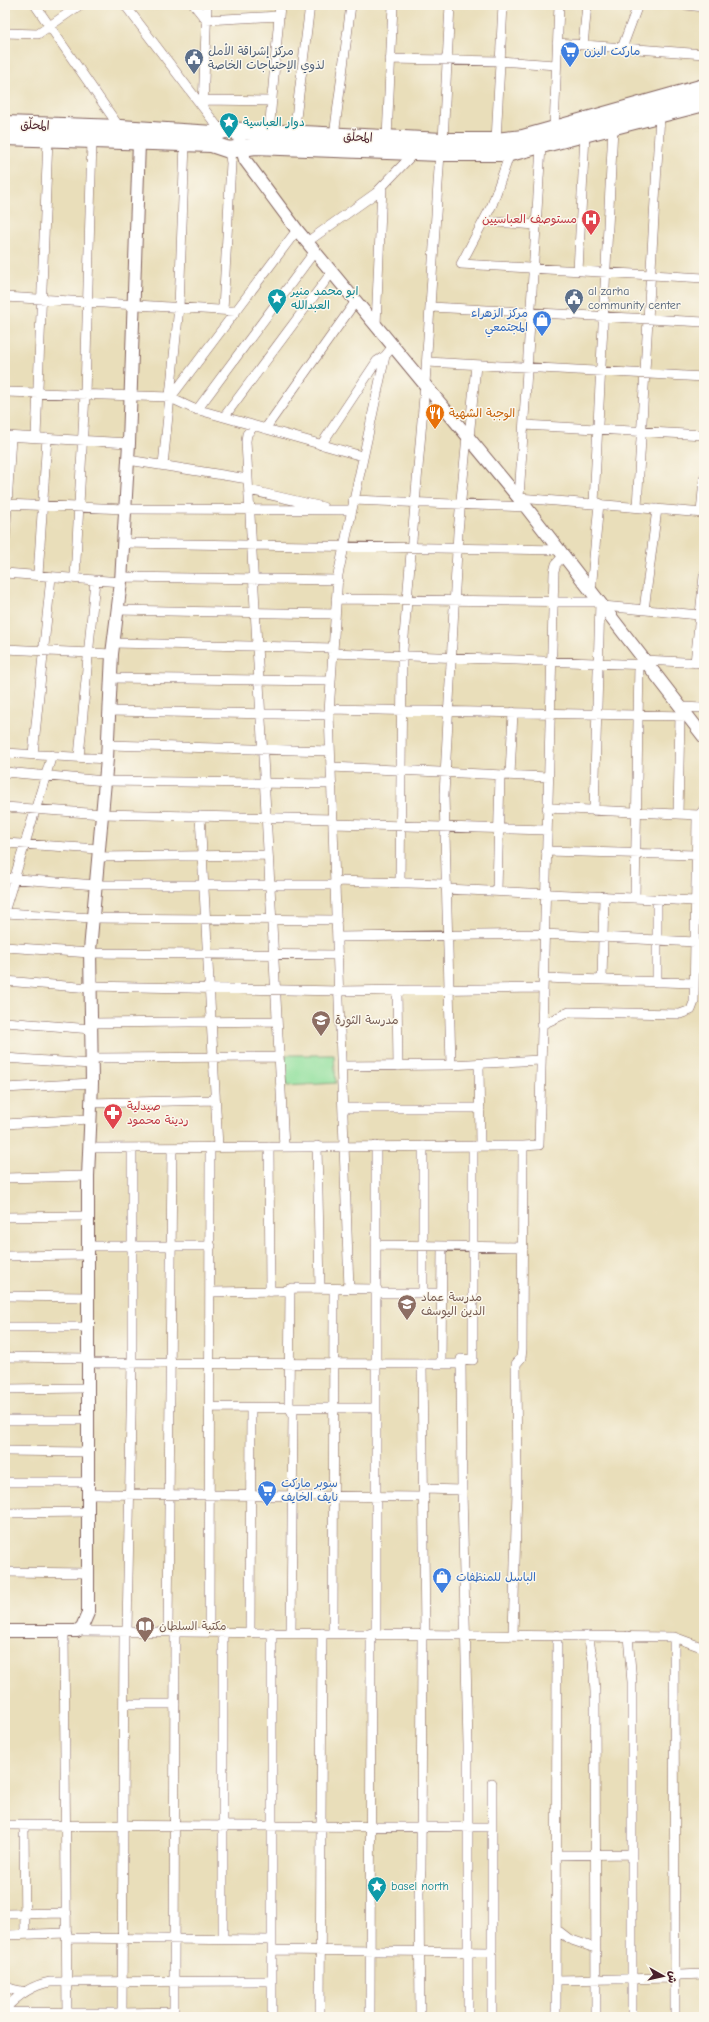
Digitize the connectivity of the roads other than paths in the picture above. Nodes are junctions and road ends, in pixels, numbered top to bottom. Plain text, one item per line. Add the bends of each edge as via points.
1 (35, 5) edge
2 (80, 5) edge
3 (125, 5) edge
4 (194, 5) edge
5 (207, 5) edge
6 (280, 5) edge
7 (310, 5) edge
8 (351, 5) edge
9 (393, 5) edge
10 (450, 5) edge
11 (503, 5) edge
12 (559, 5) edge
13 (587, 5) edge
14 (638, 5) edge
15 (686, 5) edge
16 (704, 7) edge
17 (279, 16) junction
18 (206, 20) junction
19 (50, 27) junction
20 (5, 33) edge
21 (557, 43) junction
22 (583, 45) junction
23 (622, 48) junction
24 (704, 54) edge
25 (390, 59) junction
26 (446, 61) junction
27 (500, 61) junction
28 (556, 65) junction
29 (704, 87) edge
30 (272, 101) junction
31 (203, 103) junction
32 (704, 103) edge
33 (660, 115) junction
34 (5, 124) edge
35 (120, 128) junction
36 (613, 128) junction
37 (554, 129) junction
38 (269, 133) junction
39 (294, 134) junction
40 (585, 135) junction
41 (334, 136) junction
42 (5, 137) edge
43 (387, 138) junction
44 (48, 139) junction
45 (92, 140) junction
46 (139, 142) junction
47 (496, 142) junction
48 (184, 143) junction
49 (227, 144) junction
50 (442, 147) junction
51 (541, 147) junction
52 (415, 152) junction
53 (510, 153) junction
54 (382, 187) junction
55 (484, 221) junction
56 (536, 225) junction
57 (297, 230) junction
58 (311, 247) junction
59 (533, 268) junction
60 (578, 271) junction
61 (332, 272) junction
62 (606, 272) junction
63 (651, 275) junction
64 (704, 278) edge
65 (5, 297) edge
66 (42, 300) junction
67 (87, 301) junction
68 (356, 301) junction
69 (132, 304) junction
70 (179, 307) junction
71 (430, 307) junction
72 (223, 310) junction
73 (235, 311) junction
74 (530, 314) junction
75 (603, 317) junction
76 (648, 319) junction
77 (704, 322) edge
78 (376, 325) junction
79 (393, 346) junction
80 (384, 356) junction
81 (427, 362) junction
82 (476, 365) junction
83 (527, 368) junction
84 (601, 372) junction
85 (645, 374) junction
86 (704, 377) edge
87 (425, 384) junction
88 (5, 392) edge
89 (38, 392) junction
90 (85, 394) junction
91 (132, 396) junction
92 (171, 396) junction
93 (197, 410) junction
94 (224, 417) junction
95 (254, 426) junction
96 (524, 426) junction
97 (265, 429) junction
98 (598, 429) junction
99 (642, 432) junction
100 (704, 435) edge
101 (8, 436) edge
102 (468, 437) junction
103 (36, 438) junction
104 (47, 438) junction
105 (82, 441) junction
106 (130, 442) junction
107 (321, 445) junction
108 (362, 456) junction
109 (128, 460) junction
110 (163, 465) junction
111 (248, 479) junction
112 (704, 479) edge
113 (248, 490) junction
114 (353, 500) junction
115 (415, 502) junction
116 (522, 502) junction
117 (596, 503) junction
118 (6, 504) edge
119 (460, 504) junction
120 (42, 506) junction
121 (637, 507) junction
122 (78, 508) junction
123 (657, 508) junction
124 (125, 509) junction
125 (339, 510) junction
126 (351, 510) junction
127 (250, 511) junction
128 (703, 513) edge
129 (5, 541) edge
130 (123, 542) junction
131 (251, 545) junction
132 (344, 546) junction
133 (411, 548) junction
134 (457, 548) junction
135 (562, 553) junction
136 (5, 573) edge
137 (38, 575) junction
138 (704, 576) edge
139 (52, 577) junction
140 (75, 578) junction
141 (253, 578) junction
142 (121, 579) junction
143 (95, 580) junction
144 (338, 580) junction
145 (592, 591) junction
146 (336, 599) junction
147 (407, 600) junction
148 (454, 600) junction
149 (553, 602) junction
150 (601, 604) junction
151 (118, 610) junction
152 (644, 610) junction
153 (255, 613) junction
154 (335, 614) junction
155 (699, 615) junction
156 (257, 646) junction
157 (113, 648) junction
158 (5, 649) edge
159 (332, 650) junction
160 (44, 651) junction
161 (88, 652) junction
162 (402, 656) junction
163 (451, 658) junction
164 (552, 661) junction
165 (598, 663) junction
166 (644, 663) junction
167 (699, 663) edge
168 (111, 678) junction
169 (259, 680) junction
170 (331, 681) junction
171 (704, 708) edge
172 (402, 710) junction
173 (109, 711) junction
174 (448, 711) junction
175 (329, 712) junction
176 (513, 712) junction
177 (550, 712) junction
178 (683, 713) junction
179 (260, 714) junction
180 (597, 714) junction
181 (638, 714) junction
182 (704, 737) edge
183 (108, 745) junction
184 (262, 749) junction
185 (330, 751) junction
186 (5, 752) edge
187 (33, 754) junction
188 (52, 755) junction
189 (79, 757) junction
190 (107, 759) junction
191 (331, 767) junction
192 (401, 770) junction
193 (5, 772) edge
194 (445, 772) junction
195 (46, 775) junction
196 (500, 775) junction
197 (510, 775) junction
198 (548, 777) junction
199 (105, 780) junction
200 (264, 783) junction
201 (332, 784) junction
202 (5, 807) edge
203 (548, 808) junction
204 (36, 809) junction
205 (594, 811) junction
206 (701, 812) edge
207 (636, 813) junction
208 (102, 814) junction
209 (678, 814) junction
210 (200, 816) junction
211 (266, 817) junction
212 (333, 821) junction
213 (400, 826) junction
214 (444, 827) junction
215 (499, 829) junction
216 (547, 830) junction
217 (5, 843) edge
218 (25, 844) junction
219 (546, 851) junction
220 (99, 853) junction
221 (636, 854) junction
222 (268, 855) junction
223 (696, 855) junction
224 (202, 856) junction
225 (10, 878) edge
226 (336, 883) junction
227 (400, 883) junction
228 (204, 884) junction
229 (96, 885) junction
230 (270, 885) junction
231 (445, 887) junction
232 (498, 890) junction
233 (545, 893) junction
234 (604, 896) junction
235 (635, 897) junction
236 (657, 899) junction
237 (695, 901) junction
238 (5, 909) edge
239 (5, 913) edge
240 (93, 918) junction
241 (206, 920) junction
242 (272, 920) junction
243 (337, 920) junction
244 (447, 934) junction
245 (544, 934) junction
246 (338, 937) junction
247 (603, 937) junction
248 (657, 940) junction
249 (695, 942) junction
250 (5, 947) edge
251 (90, 953) junction
252 (208, 954) junction
253 (274, 955) junction
254 (338, 955) junction
255 (602, 980) junction
256 (5, 981) edge
257 (657, 982) junction
258 (543, 983) junction
259 (694, 983) junction
260 (90, 987) junction
261 (209, 988) junction
262 (448, 989) junction
263 (275, 990) junction
264 (397, 990) junction
265 (340, 991) junction
266 (277, 1021) junction
267 (5, 1022) edge
268 (211, 1022) junction
269 (541, 1025) junction
270 (91, 1026) junction
271 (279, 1057) junction
272 (5, 1058) edge
273 (213, 1058) junction
274 (540, 1060) junction
275 (91, 1061) junction
276 (479, 1064) junction
277 (451, 1065) junction
278 (343, 1066) junction
279 (398, 1066) junction
280 (92, 1083) junction
281 (5, 1088) edge
282 (215, 1100) junction
283 (90, 1103) junction
284 (344, 1108) junction
285 (480, 1108) junction
286 (90, 1119) junction
287 (5, 1124) edge
288 (284, 1146) junction
289 (317, 1146) junction
290 (346, 1146) junction
291 (376, 1146) junction
292 (423, 1146) junction
293 (477, 1146) junction
294 (522, 1146) junction
295 (214, 1147) junction
296 (269, 1147) junction
297 (89, 1148) junction
298 (132, 1148) junction
299 (172, 1148) junction
300 (88, 1176) junction
301 (5, 1178) edge
302 (88, 1216) junction
303 (5, 1217) edge
304 (376, 1245) junction
305 (132, 1246) junction
306 (171, 1246) junction
307 (211, 1246) junction
308 (423, 1246) junction
309 (442, 1246) junction
310 (473, 1246) junction
311 (523, 1246) junction
312 (88, 1250) junction
313 (5, 1256) edge
314 (320, 1288) junction
315 (290, 1289) junction
316 (334, 1289) junction
317 (350, 1289) junction
318 (377, 1291) junction
319 (211, 1292) junction
320 (270, 1292) junction
321 (423, 1293) junction
322 (442, 1293) junction
323 (5, 1296) edge
324 (88, 1297) junction
325 (5, 1327) edge
326 (88, 1327) junction
327 (5, 1358) edge
328 (88, 1361) junction
329 (132, 1363) junction
330 (170, 1363) junction
331 (211, 1363) junction
332 (290, 1363) junction
333 (334, 1363) junction
334 (376, 1363) junction
335 (422, 1364) junction
336 (440, 1364) junction
337 (461, 1364) junction
338 (88, 1388) junction
339 (5, 1389) edge
340 (210, 1407) junction
341 (251, 1408) junction
342 (290, 1408) junction
343 (334, 1408) junction
344 (376, 1408) junction
345 (5, 1420) edge
346 (88, 1420) junction
347 (5, 1451) edge
348 (88, 1452) junction
349 (5, 1482) edge
350 (88, 1488) junction
351 (462, 1490) junction
352 (424, 1493) junction
353 (130, 1494) junction
354 (169, 1494) junction
355 (210, 1495) junction
356 (251, 1495) junction
357 (292, 1496) junction
358 (333, 1496) junction
359 (376, 1496) junction
360 (88, 1512) junction
361 (5, 1513) edge
362 (5, 1572) edge
363 (88, 1573) junction
364 (5, 1631) edge
365 (64, 1631) junction
366 (77, 1631) junction
367 (126, 1631) junction
368 (172, 1632) junction
369 (209, 1632) junction
370 (223, 1632) junction
371 (250, 1632) junction
372 (272, 1632) junction
373 (292, 1633) junction
374 (322, 1633) junction
375 (333, 1633) junction
376 (373, 1633) junction
377 (423, 1634) junction
378 (464, 1634) junction
379 (514, 1635) junction
380 (557, 1635) junction
381 (588, 1636) junction
382 (628, 1636) junction
383 (674, 1637) junction
384 (704, 1648) edge
385 (124, 1704) junction
386 (175, 1704) junction
387 (492, 1783) dead end
388 (5, 1826) edge
389 (24, 1826) junction
390 (66, 1826) junction
391 (123, 1826) junction
392 (175, 1826) junction
393 (223, 1826) junction
394 (272, 1826) junction
395 (321, 1826) junction
396 (370, 1826) junction
397 (421, 1826) junction
398 (467, 1827) junction
399 (492, 1827) junction
400 (632, 1854) junction
401 (556, 1855) junction
402 (595, 1855) junction
403 (25, 1913) junction
404 (67, 1913) junction
405 (5, 1914) edge
406 (556, 1929) junction
407 (25, 1934) junction
408 (5, 1935) edge
409 (67, 1936) junction
410 (122, 1938) junction
411 (174, 1939) junction
412 (223, 1939) junction
413 (272, 1940) junction
414 (596, 1948) junction
415 (272, 1950) junction
416 (320, 1950) junction
417 (370, 1951) junction
418 (419, 1951) junction
419 (467, 1951) junction
420 (492, 1952) junction
421 (704, 1974) edge
422 (675, 1978) junction
423 (596, 1979) junction
424 (632, 1979) junction
425 (174, 1980) junction
426 (556, 1980) junction
427 (122, 1981) junction
428 (272, 1981) junction
429 (67, 1982) junction
430 (5, 1984) edge
431 (26, 1992) junction
432 (5, 2011) edge
433 (122, 2013) junction
434 (172, 2014) edge
435 (67, 2015) edge
436 (272, 2017) edge
437 (320, 2017) edge
438 (370, 2017) edge
439 (420, 2017) edge
440 (468, 2017) edge
441 (492, 2017) edge
442 (556, 2017) edge
443 (596, 2017) edge
444 (632, 2017) edge
445 (676, 2017) edge

1 - 19 street
2 - 19 street
3 - 31 street
4 - 18 street
5 - 18 street
6 - 17 street
7 - 39 street
8 - 41 street
9 - 25 street
10 - 26 street
11 - 27 street
12 - 21 street
13 - 22 street
14 - 23 street
15 - 16 street
17 - 18 street
17 - 30 street
18 - 31 street
19 - 20 street via 38,34
19 - 35 street
21 - 22 street
21 - 28 street
22 - 23 street
23 - 24 street
25 - 26 street
25 - 43 street
26 - 27 street
26 - 50 street
27 - 28 street
27 - 47 street
28 - 37 street
29 - 37 highway, المحلّق
30 - 31 street
30 - 38 street
31 - 49 street
32 - 33 highway, المحلّق
33 - 36 highway, المحلّق
33 - 63 street
34 - 35 highway, المحلّق
35 - 49 highway, المحلّق via 212,134
36 - 40 highway, المحلّق
36 - 62 street
37 - 47 highway, المحلّق via 523,138
38 - 39 highway, المحلّق
38 - 49 highway, المحلّق via 225,130
39 - 41 highway, المحلّق
40 - 51 highway, المحلّق
40 - 60 street
41 - 43 highway, المحلّق
42 - 44 highway, المحلّق
43 - 50 highway, المحلّق
44 - 45 highway, المحلّق
44 - 66 street
45 - 46 highway, المحلّق
45 - 67 street
46 - 48 highway, المحلّق
46 - 69 street
47 - 50 highway, المحلّق
48 - 49 highway, المحلّق
48 - 70 street
49 - 52 highway, المحلّق
49 - 57 street via 245,160
49 - 72 street via 231,163
50 - 52 highway, المحلّق
50 - 53 highway, المحلّق
50 - 71 street
51 - 53 highway, المحلّق
51 - 56 street
52 - 54 street
53 - 55 street via 503,178
54 - 58 street
54 - 78 street
55 - 56 street
55 - 59 street via 461,264
56 - 59 street
57 - 58 street
57 - 73 street
58 - 61 street
58 - 93 street
59 - 60 street
59 - 74 street
60 - 62 street
61 - 68 street
61 - 94 street
62 - 63 street
62 - 75 street
63 - 64 street
63 - 76 street
65 - 66 street
66 - 67 street
66 - 89 street
67 - 69 street
67 - 90 street
68 - 78 street
68 - 97 street
69 - 70 street
69 - 91 street
70 - 72 street
70 - 92 street
71 - 74 street
71 - 81 street
72 - 73 street
73 - 92 street
74 - 75 street
74 - 83 street
75 - 76 street
75 - 84 street
76 - 77 street
76 - 85 street
78 - 79 street
79 - 80 street
79 - 87 street
80 - 107 street via 377,361
80 - 108 street
81 - 82 street
81 - 87 street
82 - 83 street
82 - 102 street
83 - 84 street
83 - 96 street
84 - 85 street
84 - 98 street
85 - 86 street
85 - 99 street
87 - 102 street
87 - 115 street
88 - 89 street
89 - 90 street
89 - 103 street
90 - 91 street
90 - 105 street
91 - 92 street
91 - 106 street
92 - 93 street via 177,402
92 - 110 street
93 - 94 street
94 - 95 street
95 - 97 street
95 - 111 street via 247,434 246,441
96 - 98 street
96 - 116 street
97 - 107 street
98 - 99 street
98 - 117 street
99 - 100 street
99 - 121 street
101 - 103 street
101 - 118 street
102 - 116 street
102 - 119 street
103 - 104 street
104 - 105 street
104 - 120 street
105 - 106 street
105 - 122 street
106 - 109 street
107 - 108 street
108 - 114 street
109 - 110 street
109 - 124 street
110 - 111 street
111 - 113 street
112 - 128 street
113 - 125 street
113 - 127 street
114 - 115 street
114 - 126 street
115 - 119 street
115 - 133 street
116 - 117 street
116 - 119 street
116 - 135 street
117 - 121 street
117 - 145 street
118 - 120 street
118 - 129 street
119 - 134 street
120 - 122 street
120 - 137 street
121 - 123 street
122 - 124 street
122 - 140 street
123 - 128 street
123 - 152 street
124 - 127 street
124 - 130 street
125 - 126 street
125 - 127 street
126 - 132 street
127 - 131 street
130 - 131 street
130 - 142 street
131 - 132 street
131 - 141 street
132 - 133 street
132 - 144 street
133 - 134 street
133 - 147 street
134 - 135 street
134 - 148 street
135 - 145 street
135 - 149 street via 554,572
136 - 137 street
137 - 139 street
138 - 155 street
139 - 140 street
139 - 160 street
140 - 143 street
141 - 142 street
141 - 144 street
141 - 153 street
142 - 143 street
142 - 151 street
143 - 161 street
144 - 146 street
145 - 150 street
146 - 147 street
146 - 154 street
147 - 148 street
147 - 162 street
148 - 149 street
148 - 163 street
149 - 150 street
149 - 164 street
150 - 152 street
150 - 165 street
150 - 166 street
151 - 153 street
151 - 157 street
152 - 155 street
153 - 154 street
153 - 156 street
154 - 159 street
155 - 167 street
156 - 157 street
156 - 159 street
156 - 169 street
157 - 161 street
157 - 168 street
158 - 160 street
159 - 162 street
159 - 170 street
160 - 161 street
160 - 187 street
161 - 189 street
162 - 163 street
162 - 172 street
163 - 164 street
163 - 174 street
164 - 165 street
164 - 177 street
165 - 166 street
165 - 180 street
166 - 167 street
166 - 178 street
166 - 181 street
168 - 169 street
168 - 173 street
169 - 170 street
169 - 179 street
170 - 175 street
171 - 178 street
172 - 174 street
172 - 175 street
172 - 192 street
173 - 179 street
173 - 183 street
174 - 176 street
174 - 194 street
175 - 179 street
175 - 185 street
176 - 177 street
176 - 197 street
177 - 180 street
177 - 198 street
178 - 181 street
178 - 182 street
178 - 209 street
179 - 184 street
180 - 181 street
180 - 205 street
181 - 207 street
183 - 184 street
183 - 190 street
184 - 185 street
184 - 200 street
185 - 191 street
186 - 187 street
187 - 188 street
188 - 189 street
188 - 195 street
189 - 190 street
190 - 199 street
191 - 192 street
191 - 201 street
192 - 194 street
192 - 213 street
193 - 195 street
194 - 196 street
194 - 214 street
195 - 199 street
195 - 204 street
196 - 197 street
196 - 215 street
197 - 198 street
198 - 203 street
199 - 200 street
199 - 208 street
200 - 201 street
200 - 211 street
201 - 212 street
202 - 204 street
203 - 205 street
203 - 216 street
204 - 208 street
204 - 218 street
205 - 207 street
206 - 209 street
206 - 223 street
207 - 209 street
207 - 221 street
208 - 210 street
208 - 220 street
210 - 211 street
210 - 224 street
211 - 212 street
211 - 222 street
212 - 213 street
212 - 226 street
213 - 214 street
213 - 227 street
214 - 215 street
214 - 231 street
215 - 216 street
215 - 232 street
216 - 219 street
217 - 218 street
218 - 220 street
218 - 225 street
219 - 221 street
219 - 233 street
220 - 224 street
220 - 229 street
221 - 223 street
221 - 235 street
222 - 224 street
222 - 230 street
223 - 237 street
224 - 228 street
225 - 229 street
225 - 238 street
226 - 227 street
226 - 230 street
226 - 243 street
227 - 231 street
228 - 229 street
228 - 230 street
228 - 241 street
229 - 240 street
230 - 242 street
231 - 232 street
231 - 244 street
232 - 233 street
233 - 234 street
233 - 245 street
234 - 235 street
234 - 247 street
235 - 236 street
236 - 237 street
236 - 248 street
237 - 249 street
239 - 240 street
240 - 241 street
240 - 251 street
241 - 242 street
241 - 252 street
242 - 243 street
242 - 253 street
243 - 246 street
244 - 245 street
244 - 246 street
244 - 262 street
245 - 247 street
245 - 258 street
246 - 254 street
247 - 248 street
247 - 255 street
248 - 249 street
248 - 257 street
249 - 259 street
250 - 251 street
251 - 252 street
251 - 260 street
252 - 253 street
252 - 261 street
253 - 254 street
253 - 263 street
254 - 265 street
255 - 257 street
255 - 258 street
256 - 260 street
257 - 259 street
258 - 262 street
258 - 269 street
259 - 269 street via 693,1007 680,1014 569,1012
260 - 261 street
260 - 270 street
261 - 263 street
261 - 268 street
262 - 264 street
262 - 277 street
263 - 265 street
263 - 266 street
264 - 265 street
264 - 279 street
265 - 278 street
266 - 268 street
266 - 271 street
267 - 270 street
268 - 270 street
268 - 273 street
269 - 274 street
270 - 275 street
271 - 273 street
271 - 288 street
272 - 275 street
273 - 275 street
273 - 282 street
274 - 276 street
274 - 294 street via 540,1145
275 - 280 street
276 - 277 street
276 - 285 street
277 - 279 street
278 - 279 street
278 - 284 street
280 - 281 street
280 - 283 street
282 - 283 street
282 - 295 street
283 - 286 street
284 - 285 street
284 - 290 street
285 - 293 street
286 - 287 street
286 - 297 street
288 - 289 street
288 - 296 street
289 - 290 street
289 - 314 street
290 - 291 street
290 - 317 street
291 - 292 street
291 - 304 street
292 - 293 street
292 - 308 street
293 - 294 street
293 - 310 street
294 - 311 street
295 - 296 street
295 - 299 street
295 - 307 street
296 - 320 street
297 - 298 street
297 - 300 street
298 - 299 street
298 - 305 street
299 - 306 street
300 - 301 street
300 - 302 street
302 - 303 street
302 - 312 street
304 - 308 street
304 - 318 street
305 - 306 street
305 - 312 street
305 - 329 street
306 - 307 street
306 - 330 street
307 - 319 street
308 - 309 street
308 - 321 street
309 - 310 street
309 - 322 street
310 - 311 street
310 - 337 street via 473,1360 461,1359
311 - 379 street via 522,1349 521,1358 516,1364
312 - 313 street
312 - 324 street
314 - 315 street
314 - 316 street
315 - 320 street via 284,1292
315 - 332 street
316 - 317 street
316 - 333 street
317 - 318 street
318 - 321 street
318 - 334 street
319 - 320 street
319 - 331 street
321 - 322 street
322 - 336 street
323 - 324 street
324 - 326 street
325 - 326 street
326 - 328 street
327 - 328 street
328 - 329 street
328 - 338 street
329 - 330 street
329 - 353 street
330 - 331 street
330 - 354 street
331 - 332 street
331 - 340 street
332 - 333 street
332 - 342 street
333 - 334 street
333 - 343 street
334 - 335 street
334 - 344 street
335 - 336 street
335 - 352 street
336 - 337 street
337 - 351 street
338 - 339 street
338 - 346 street
340 - 341 street
340 - 355 street
341 - 342 street
341 - 356 street
342 - 343 street
342 - 357 street via 293,1414
343 - 344 street
343 - 358 street
344 - 359 street
345 - 346 street
346 - 348 street
347 - 348 street
348 - 350 street
349 - 350 street
350 - 353 street
350 - 360 street
351 - 352 street
351 - 378 street
352 - 359 street
352 - 377 street
353 - 354 street
353 - 367 street
354 - 355 street
354 - 368 street
355 - 356 street
355 - 369 street
356 - 357 street
356 - 371 street
357 - 358 street
357 - 373 street
358 - 359 street
358 - 375 street
359 - 376 street
360 - 361 street
360 - 363 street
362 - 363 street
363 - 366 street via 88,1613 82,1627
364 - 365 street
365 - 366 street
365 - 390 street
366 - 367 street
367 - 368 street
367 - 385 street
368 - 369 street
368 - 386 street
369 - 370 street
370 - 371 street
370 - 393 street
371 - 372 street
372 - 373 street
372 - 394 street
373 - 374 street
374 - 375 street
374 - 395 street
375 - 376 street
376 - 377 street
376 - 396 street
377 - 378 street
377 - 397 street
378 - 379 street
378 - 398 street
379 - 380 street
380 - 381 street
380 - 401 street
381 - 382 street
381 - 402 street via 595,1692
382 - 383 street
382 - 400 street via 632,1682
383 - 384 street
383 - 422 street
385 - 386 street
385 - 391 street
386 - 392 street
387 - 399 street
388 - 389 street
389 - 390 street
389 - 403 street
390 - 391 street
390 - 404 street
391 - 392 street
391 - 410 street
392 - 393 street
392 - 411 street
393 - 394 street
393 - 412 street
394 - 395 street
394 - 413 street
395 - 396 street
395 - 416 street
396 - 397 street
396 - 417 street
397 - 398 street
397 - 418 street
398 - 399 street
398 - 419 street
399 - 420 street
400 - 402 street
400 - 424 street
401 - 402 street
401 - 406 street
402 - 414 street
403 - 404 street
403 - 405 street
403 - 407 street
404 - 409 street
406 - 414 street via 569,1939
406 - 426 street
407 - 408 street
407 - 409 street
409 - 410 street
409 - 429 street
410 - 411 street
410 - 427 street
411 - 412 street
411 - 425 street
412 - 413 street
413 - 415 street
414 - 423 street
415 - 416 street
415 - 428 street
416 - 417 street
416 - 437 street
417 - 418 street
417 - 438 street
418 - 419 street
418 - 439 street
419 - 420 street
419 - 440 street
420 - 441 street
421 - 422 street via 679,1975
422 - 424 street
422 - 445 street
423 - 424 street
423 - 426 street
423 - 443 street
424 - 444 street
425 - 427 street
425 - 428 street
425 - 434 street
426 - 442 street
427 - 429 street
427 - 433 street
428 - 436 street
429 - 431 street via 43,1984
429 - 435 street
430 - 431 street via 11,1990
431 - 432 street via 14,1999
432 - 435 street
433 - 434 street
433 - 435 street

